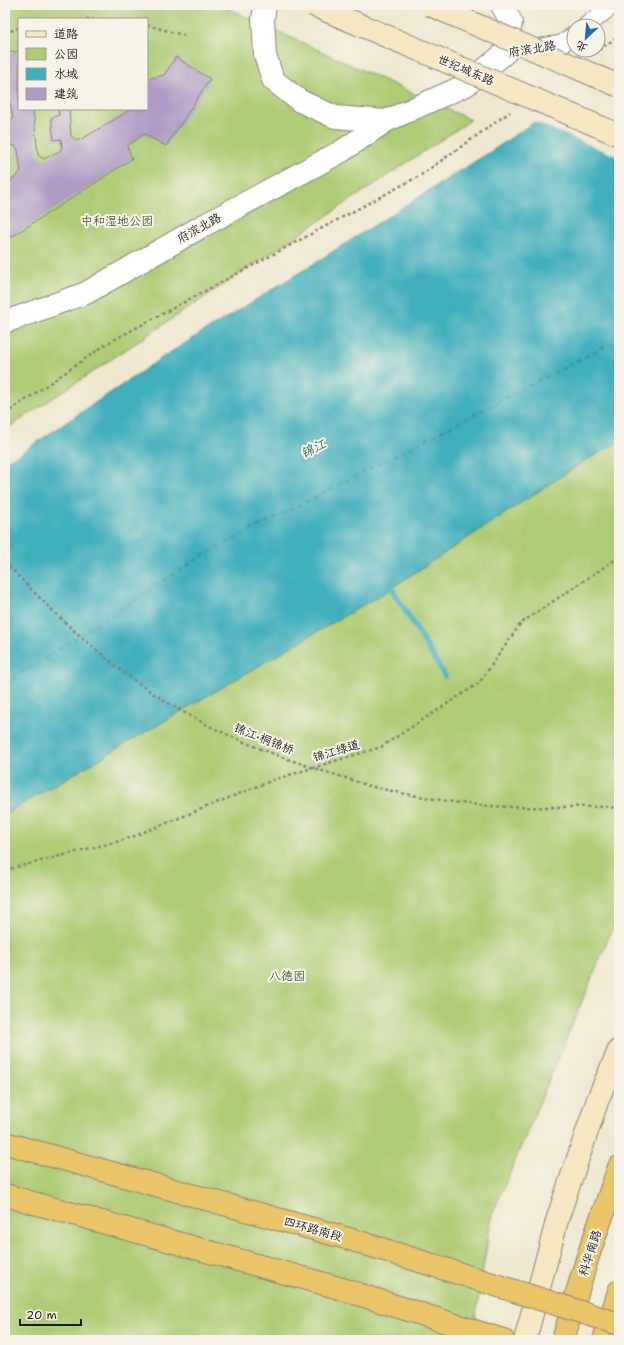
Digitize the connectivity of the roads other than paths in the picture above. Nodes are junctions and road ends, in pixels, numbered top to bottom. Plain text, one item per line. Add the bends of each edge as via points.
1 (265, 5) edge
2 (313, 5) edge
3 (430, 5) edge
4 (502, 5) edge
5 (613, 5) edge
6 (596, 18) edge
7 (566, 41) edge
8 (506, 52) junction
9 (619, 86) edge
10 (386, 121) junction
11 (619, 135) edge
12 (5, 322) edge
13 (619, 1050) edge
14 (5, 1143) edge
15 (619, 1167) edge
16 (5, 1195) edge
17 (619, 1290) edge
18 (619, 1324) edge
19 (503, 1340) edge
20 (524, 1340) edge
21 (564, 1340) edge
22 (604, 1340) edge

1 - 10 street, 府滨北路 via 262,18 265,55 273,80 300,101 335,117
2 - 11 main road, 世纪城东路, bridge
3 - 9 main road, bridge
4 - 8 street via 512,22
5 - 6 street
7 - 8 street, 府滨北路 via 562,44
8 - 10 street, 府滨北路 via 466,85
10 - 12 street, 府滨北路 via 342,151 199,228 86,293
13 - 20 main road via 598,1099 561,1210
14 - 18 highway, 四环路南段, bridge via 353,1240
15 - 21 highway, 科华南路 via 587,1258
16 - 19 highway via 339,1288
17 - 22 highway

